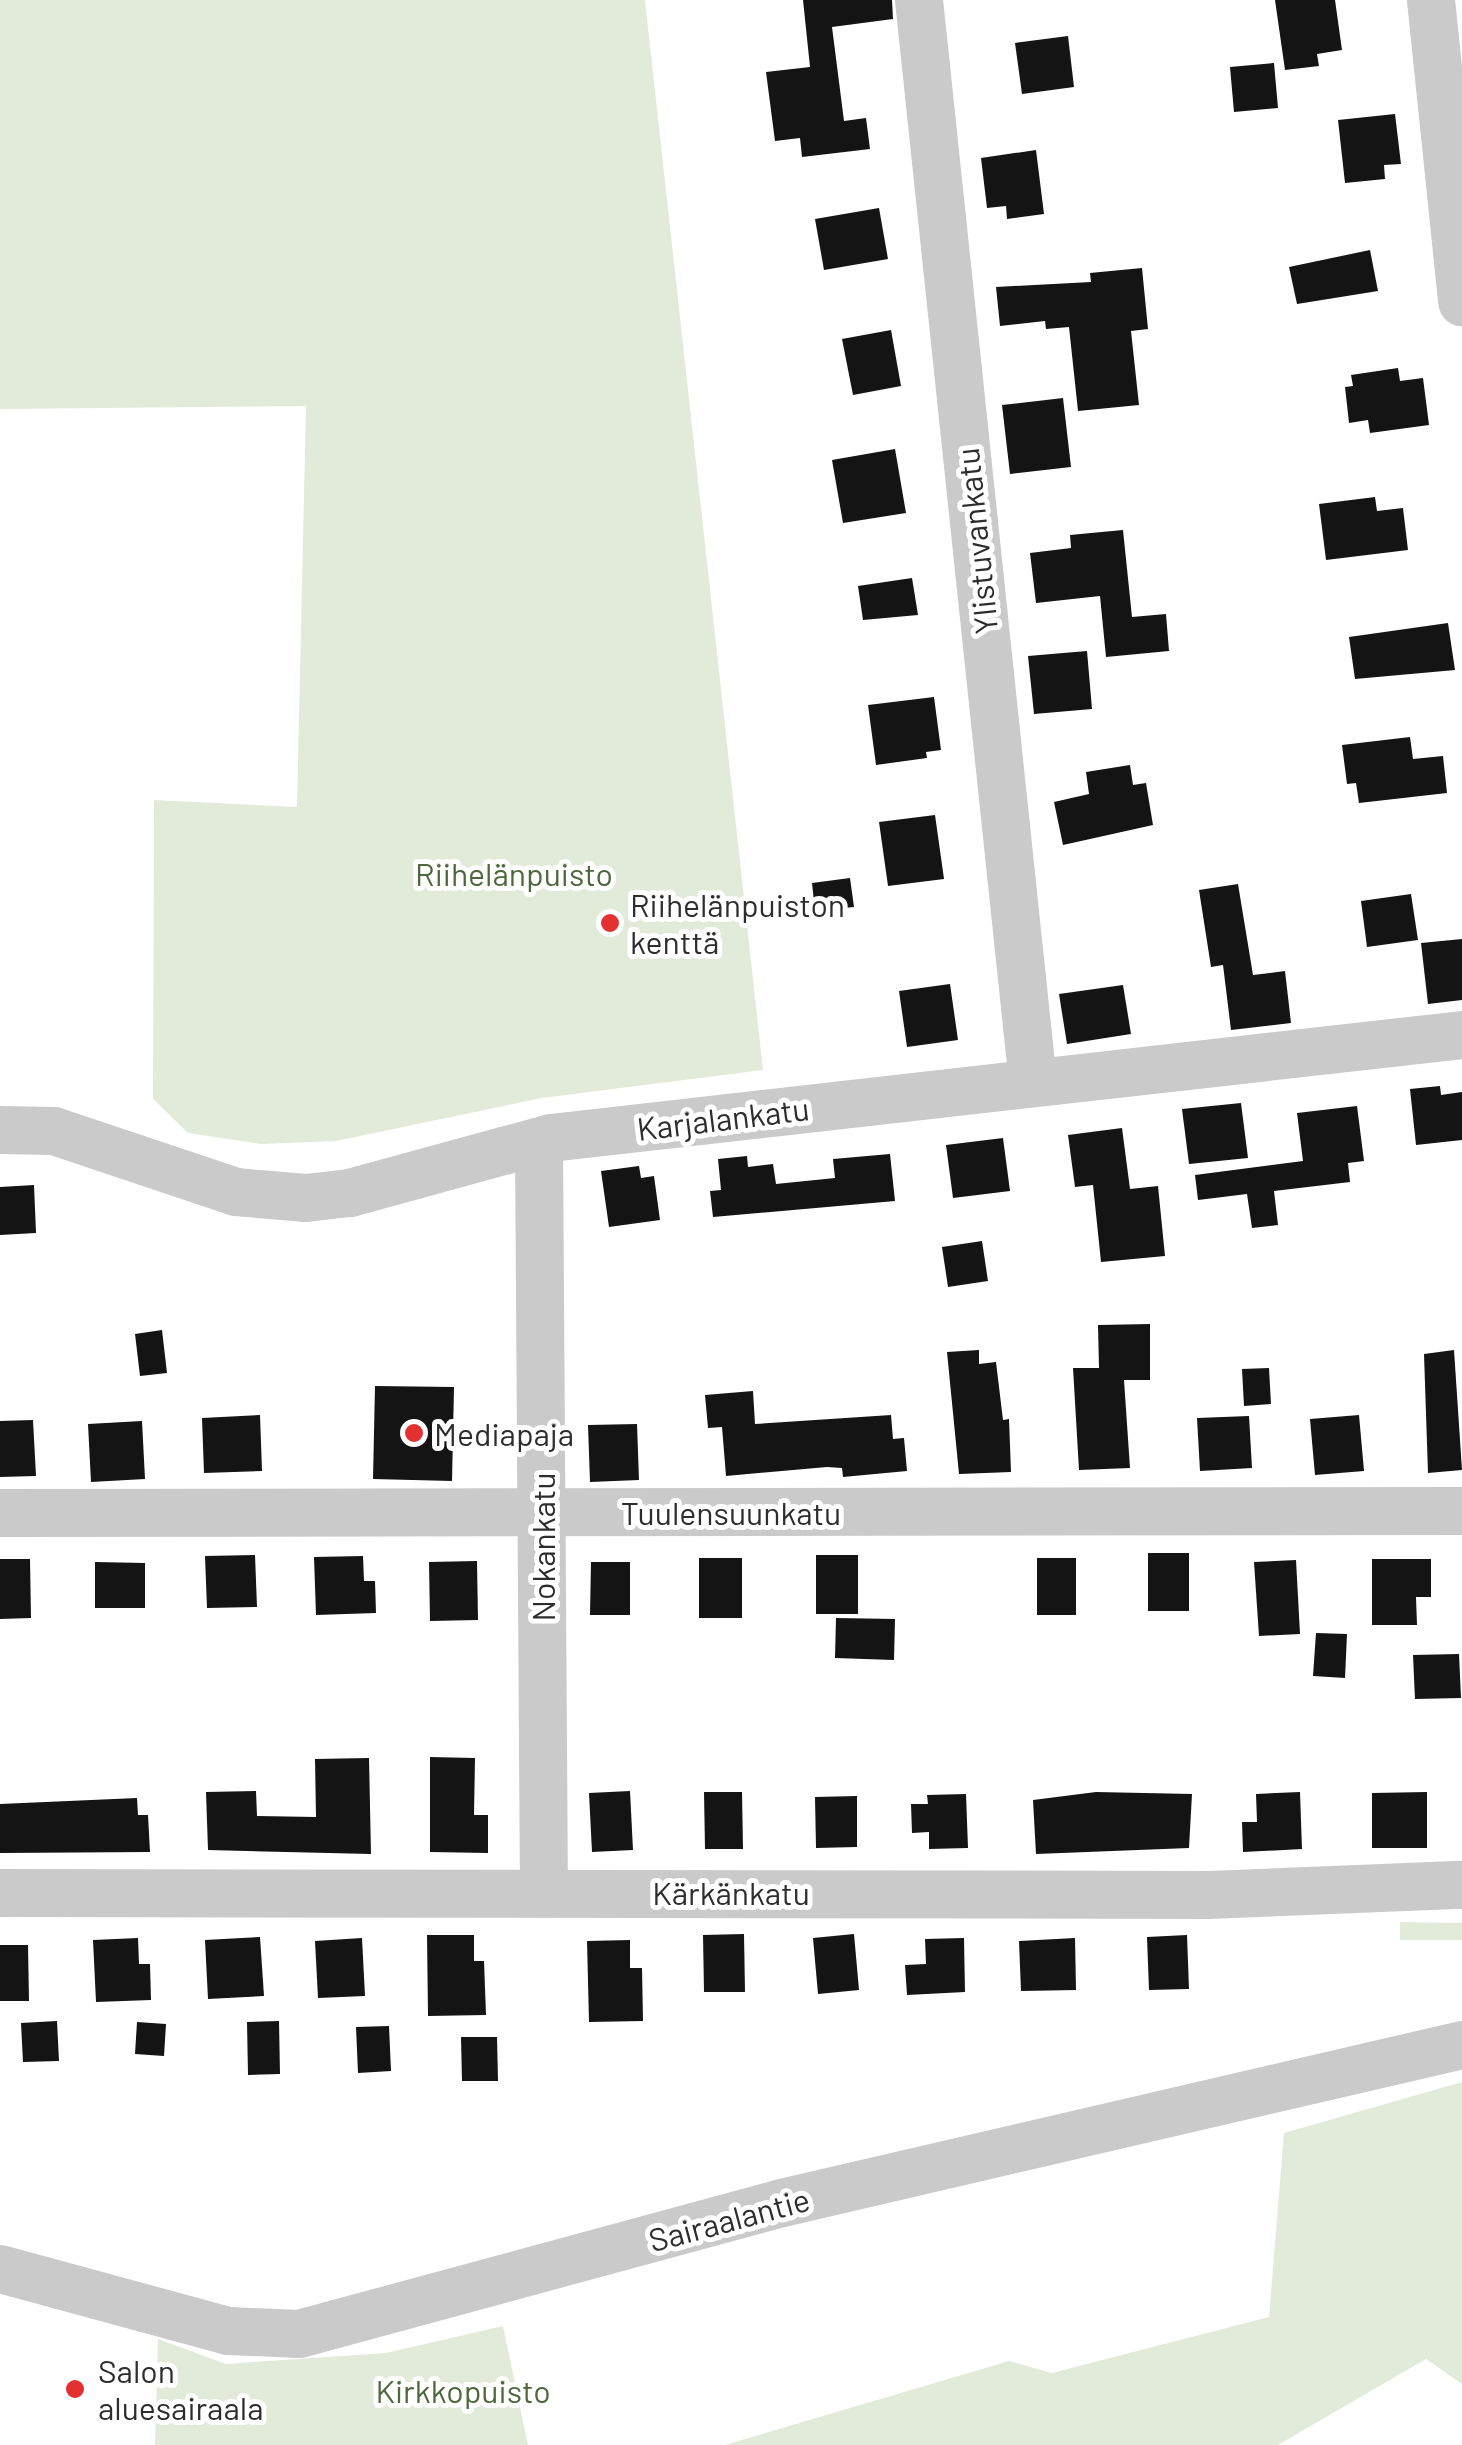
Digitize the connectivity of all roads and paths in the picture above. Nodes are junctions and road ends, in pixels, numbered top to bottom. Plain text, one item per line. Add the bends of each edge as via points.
1 (919, 0) edge
2 (1432, 0) edge
3 (1462, 302) edge
4 (1462, 1035) edge
5 (1032, 1082) junction
6 (0, 1130) edge
7 (539, 1142) junction
8 (1462, 1511) edge
9 (542, 1512) junction
10 (0, 1513) edge
11 (1462, 1885) edge
12 (544, 1891) junction
13 (0, 1893) edge
14 (1462, 2045) edge
15 (0, 2269) edge

1 - 5 street, Ylistuvankatu
2 - 3 street
4 - 5 street, Karjalankatu
5 - 7 street, Karjalankatu
6 - 7 street, Karjalankatu via 54,1131 206,1184 271,1198 350,1193
7 - 9 street, Nokankatu
8 - 9 street, Tuulensuunkatu
9 - 10 street, Tuulensuunkatu
9 - 12 street, Nokankatu
11 - 12 street, Kärkänkatu via 1208,1895
12 - 13 street, Kärkänkatu
14 - 15 street, Sairaalantie via 782,2203 298,2334 228,2331

